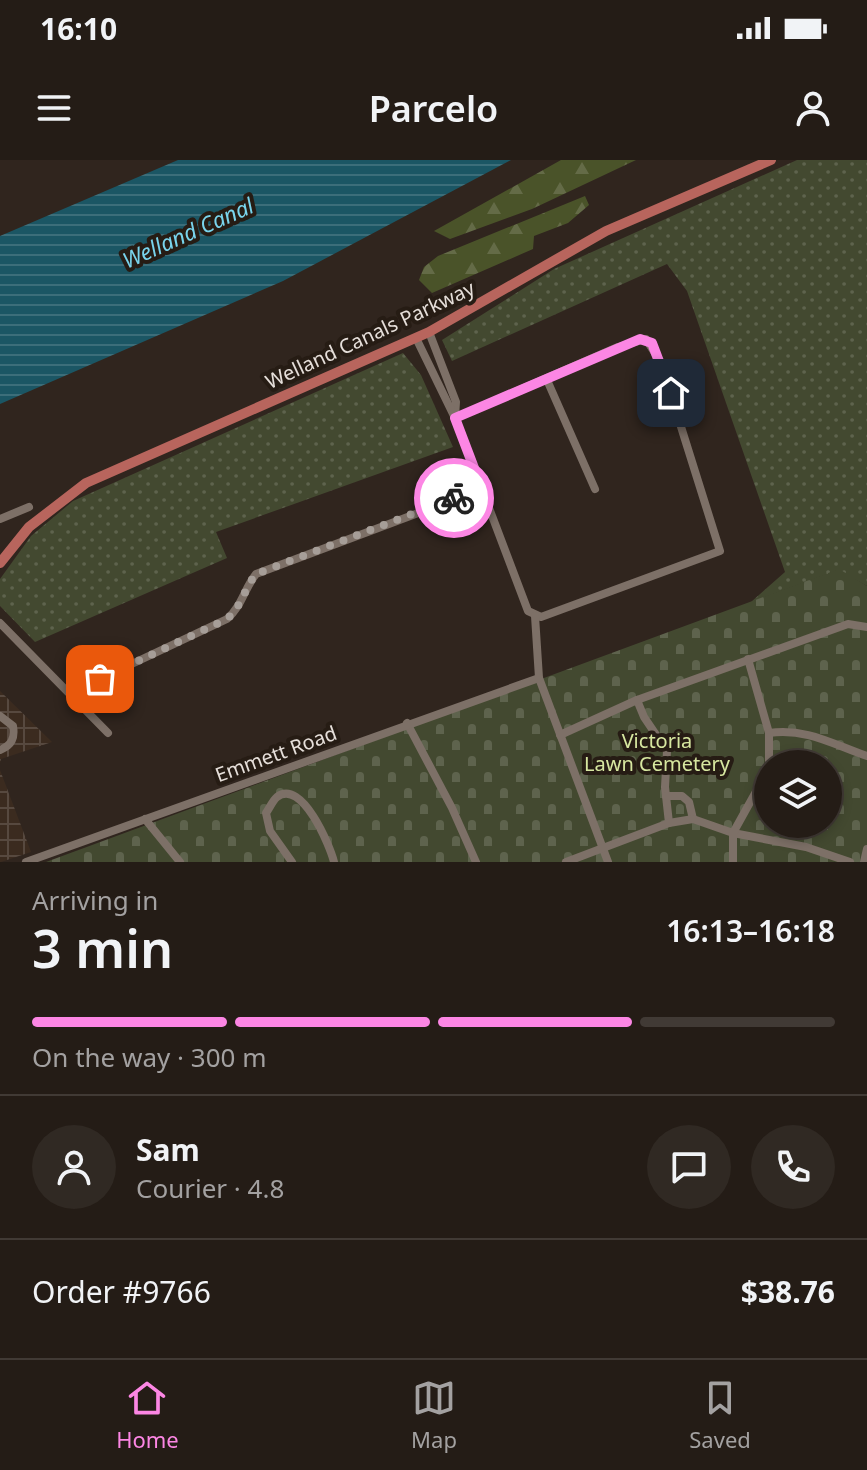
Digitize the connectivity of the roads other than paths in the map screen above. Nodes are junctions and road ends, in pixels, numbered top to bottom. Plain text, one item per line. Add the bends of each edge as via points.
1 (771, 160) edge
2 (429, 332) junction
3 (416, 338) junction
4 (547, 380) junction
5 (455, 418) junction
6 (482, 489) junction
7 (595, 489) dead end
8 (29, 507) dead end
9 (0, 519) edge
10 (0, 563) edge
11 (535, 616) junction
12 (0, 623) edge
13 (867, 627) edge
14 (748, 659) junction
15 (539, 678) junction
16 (637, 700) junction
17 (78, 702) junction
18 (0, 716) edge
19 (407, 723) junction
20 (108, 733) dead end
21 (769, 733) junction
22 (560, 735) junction
23 (0, 750) edge
24 (769, 750) edge
25 (867, 756) edge
26 (754, 795) edge
27 (666, 796) junction
28 (145, 819) junction
29 (693, 819) junction
30 (669, 823) junction
31 (733, 833) junction
32 (602, 847) junction
33 (867, 849) edge
34 (38, 860) edge
35 (26, 862) edge
36 (180, 862) edge
37 (292, 862) edge
38 (334, 862) edge
39 (476, 862) edge
40 (566, 862) edge
41 (608, 862) edge
42 (733, 862) edge
43 (850, 862) edge
44 (864, 862) edge

1 - 2 main road, Welland Canals Parkway via 606,231
2 - 3 main road, Welland Canals Parkway
2 - 5 street via 456,402
3 - 5 street
3 - 10 main road, Welland Canals Parkway via 86,483 29,527
4 - 5 street
4 - 7 street
4 - 11 street via 634,341 652,343 720,544 716,555
5 - 6 street
6 - 11 street via 524,605
6 - 17 street via 256,574 243,590 239,608 227,619 100,679
8 - 9 street
11 - 15 street
12 - 17 street
13 - 14 street via 848,624
14 - 16 street
14 - 21 street
15 - 19 street, Emmett Road
15 - 22 street
16 - 22 street
16 - 27 street via 667,751
17 - 20 street
18 - 23 street via 13,726 14,735
19 - 28 street, Emmett Road
19 - 39 street
21 - 24 street
21 - 25 street via 792,730 820,736
22 - 32 street
26 - 31 street
27 - 29 street via 682,796
27 - 30 street
28 - 34 street, Emmett Road
28 - 36 street
29 - 30 street
29 - 31 street
30 - 32 street
31 - 42 street
31 - 43 street
32 - 40 street
32 - 41 street
33 - 44 street
34 - 35 street, Emmett Road
37 - 38 street via 270,831 266,813 283,795 307,806

